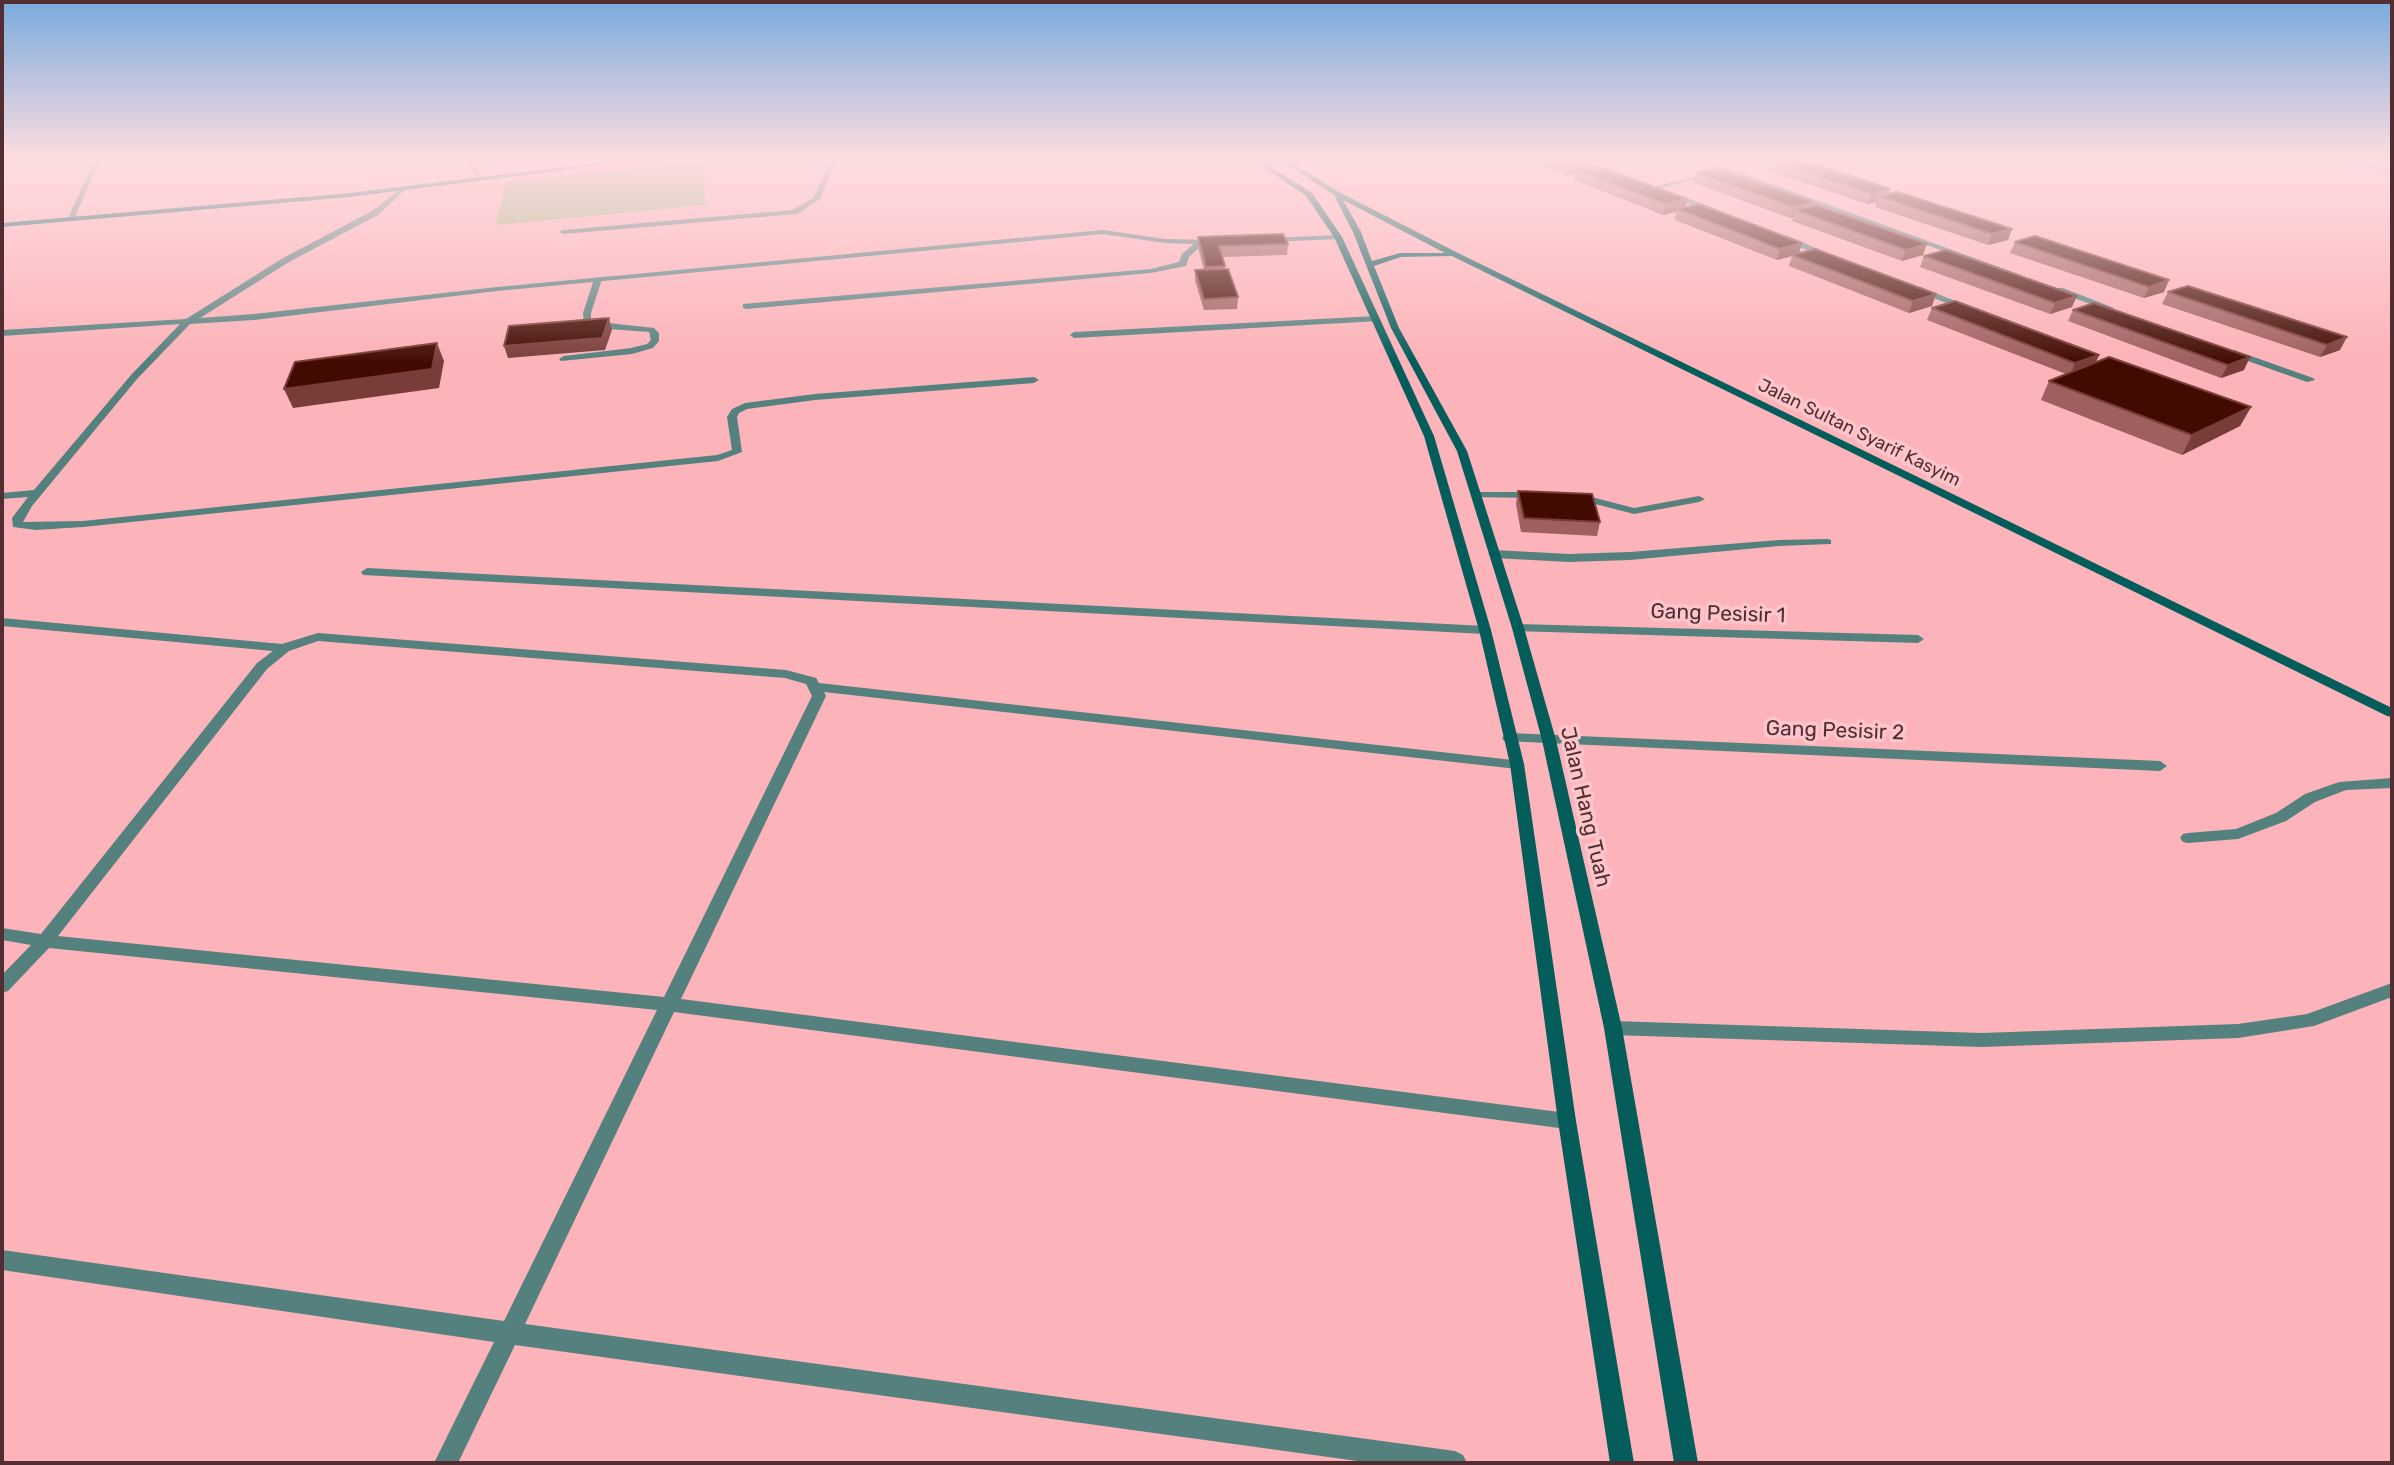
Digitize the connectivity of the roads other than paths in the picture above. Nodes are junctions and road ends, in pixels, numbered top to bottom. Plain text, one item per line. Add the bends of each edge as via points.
1 (350, 226) edge
2 (628, 226) edge
3 (1331, 226) edge
4 (1352, 226) edge
5 (1400, 226) edge
6 (1882, 226) edge
7 (563, 232) dead end
8 (1770, 232) edge
9 (1338, 237) junction
10 (1255, 240) edge
11 (1227, 241) edge
12 (1200, 243) junction
13 (1457, 256) junction
14 (1847, 262) edge
15 (1371, 264) junction
16 (2026, 278) edge
17 (598, 279) junction
18 (1910, 286) edge
19 (2052, 287) edge
20 (746, 306) dead end
21 (1975, 311) edge
22 (2116, 311) edge
23 (1376, 318) junction
24 (187, 322) junction
25 (2, 332) edge
26 (1074, 335) dead end
27 (2220, 348) edge
28 (564, 359) edge
29 (1034, 380) dead end
30 (2310, 380) dead end
31 (36, 493) junction
32 (1476, 495) junction
33 (1552, 495) edge
34 (1565, 495) edge
35 (2, 496) edge
36 (1699, 499) dead end
37 (1827, 542) dead end
38 (1494, 554) junction
39 (367, 572) dead end
40 (2, 622) edge
41 (1518, 628) junction
42 (1485, 630) junction
43 (1918, 639) dead end
44 (284, 648) junction
45 (816, 687) junction
46 (2392, 713) edge
47 (1509, 738) junction
48 (1549, 740) junction
49 (1517, 764) junction
50 (2160, 766) dead end
51 (2392, 783) edge
52 (2188, 838) dead end
53 (2, 934) edge
54 (45, 940) junction
55 (2, 986) edge
56 (2392, 990) edge
57 (668, 1004) junction
58 (1614, 1028) junction
59 (1567, 1121) junction
60 (2, 1260) edge
61 (509, 1333) junction
62 (446, 1463) edge
63 (1455, 1463) edge
64 (1622, 1463) edge
65 (1686, 1463) edge

1 - 24 street
2 - 7 street
3 - 9 main road
4 - 15 main road, Jalan Hang Tuah
5 - 13 main road, Jalan Sultan Syarif Kasyim
6 - 16 street
8 - 14 street
9 - 10 street
9 - 23 main road
11 - 12 street
12 - 17 street via 1103,232
12 - 20 street via 1183,264 1151,271
13 - 15 main road via 1401,255
13 - 46 main road, Jalan Sultan Syarif Kasyim
15 - 32 main road, Jalan Hang Tuah via 1395,328 1462,450
17 - 24 street
17 - 28 street via 587,321 651,330 655,341 632,351
18 - 21 street
19 - 22 street
23 - 26 street
23 - 42 main road via 1429,436
24 - 25 street
24 - 31 street
27 - 30 street
29 - 31 street via 745,406 732,417 737,452 704,460 83,524 17,524
31 - 35 street
32 - 33 street
32 - 38 main road, Jalan Hang Tuah
34 - 36 street via 1634,511
37 - 38 street via 1581,558
38 - 41 main road, Jalan Hang Tuah
39 - 42 street
40 - 44 street
41 - 43 street, Gang Pesisir 1
41 - 48 main road, Jalan Hang Tuah
42 - 47 main road
44 - 45 street via 318,638 786,674
44 - 54 street via 262,666
45 - 49 street
45 - 57 street via 819,696
47 - 48 street, Gang Pesisir 2
47 - 49 main road
48 - 50 street, Gang Pesisir 2
48 - 58 main road, Jalan Hang Tuah
49 - 59 main road
51 - 52 street via 2344,785 2238,834
53 - 54 street
54 - 55 street
54 - 57 street
56 - 58 street via 2308,1021 2238,1031 1982,1040
57 - 59 street
57 - 61 street
58 - 65 main road, Jalan Hang Tuah
59 - 64 main road
60 - 61 street
61 - 62 street
61 - 63 street

